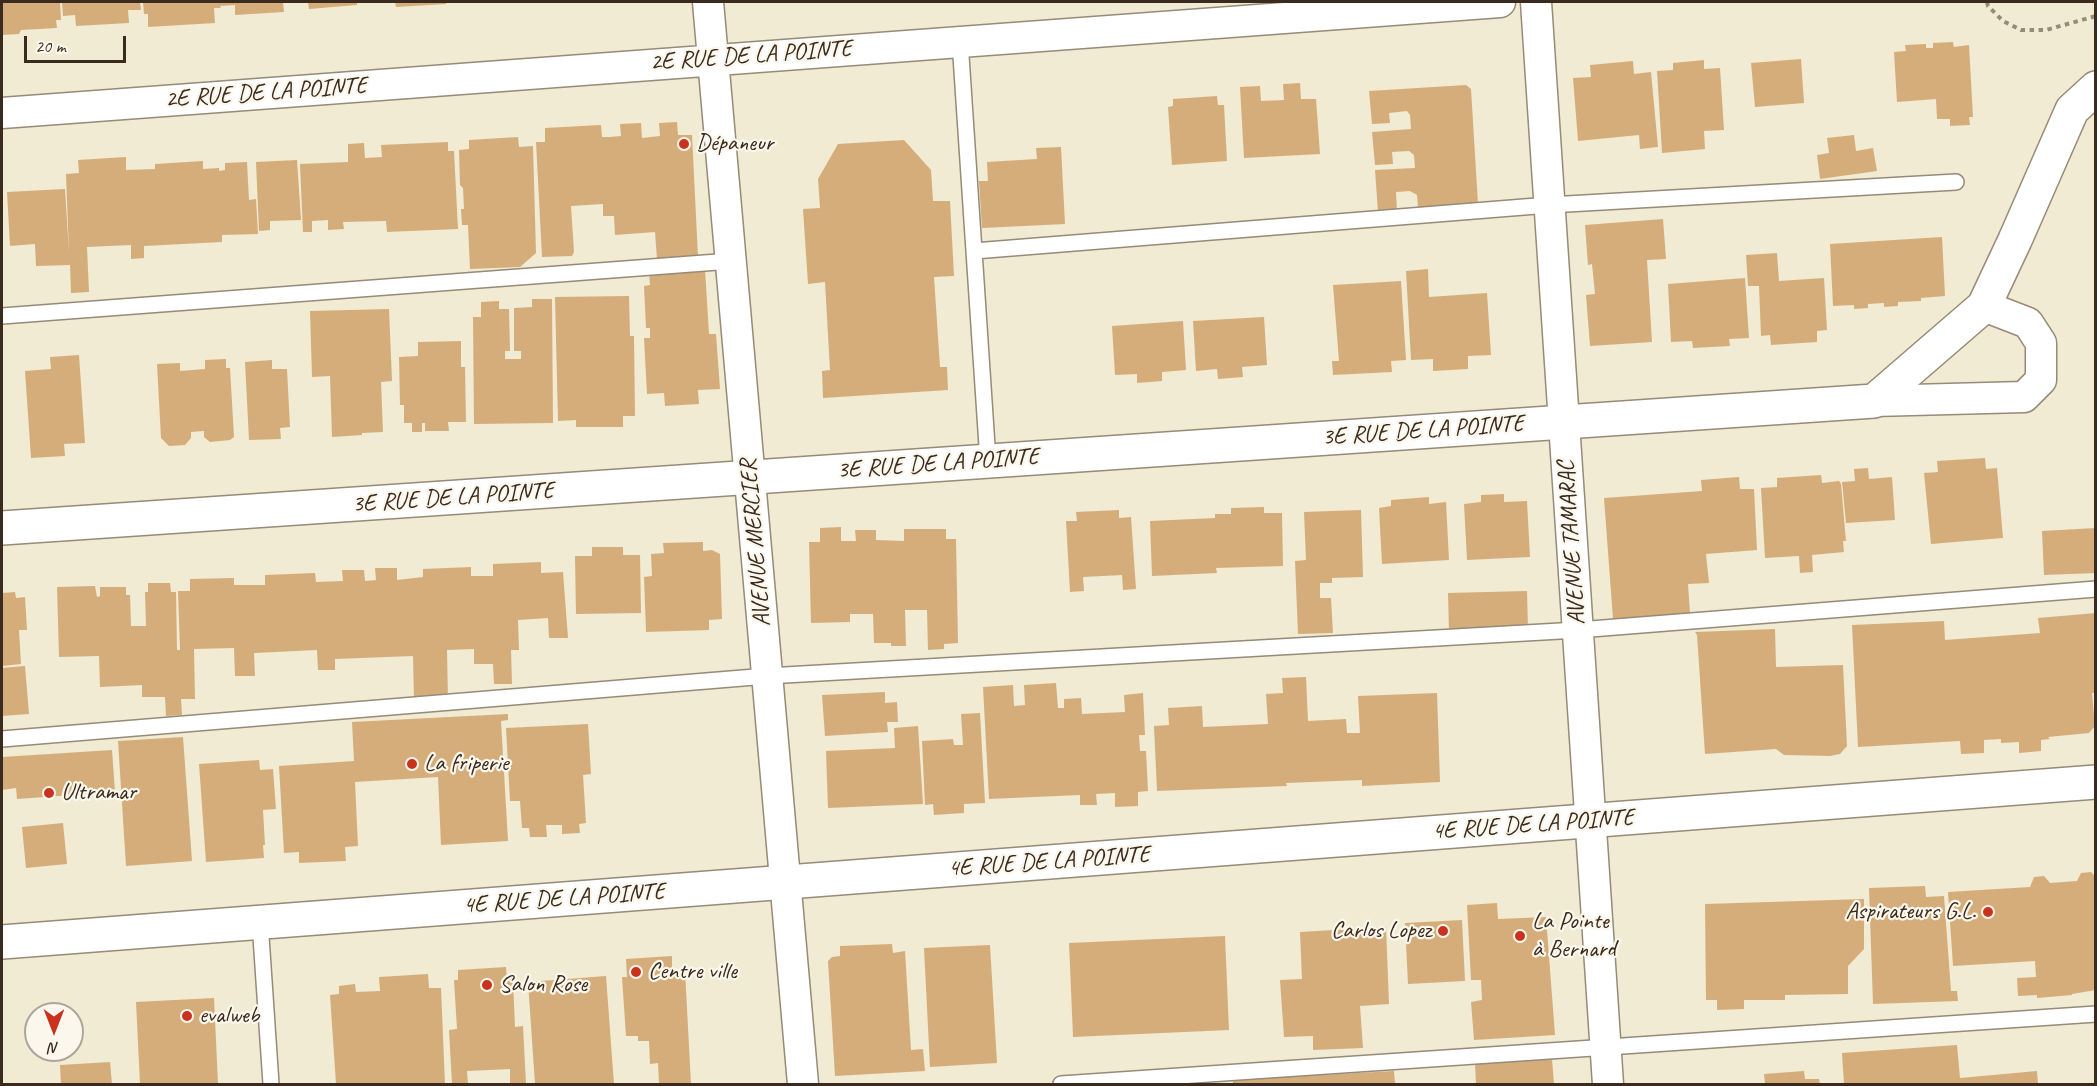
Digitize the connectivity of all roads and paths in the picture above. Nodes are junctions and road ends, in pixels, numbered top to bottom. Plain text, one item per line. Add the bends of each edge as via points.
1 (708, 2) edge
2 (1500, 2) edge
3 (1536, 2) edge
4 (1987, 2) edge
5 (2096, 16) edge
6 (960, 41) junction
7 (713, 59) junction
8 (2096, 88) edge
9 (2, 113) edge
10 (1956, 182) dead end
11 (1550, 205) junction
12 (974, 251) junction
13 (731, 261) junction
14 (1984, 306) junction
15 (2, 316) edge
16 (1874, 401) junction
17 (1564, 422) junction
18 (988, 461) junction
19 (750, 477) junction
20 (2, 528) edge
21 (2096, 589) edge
22 (1578, 630) junction
23 (767, 676) junction
24 (2, 739) edge
25 (2096, 782) edge
26 (1590, 821) junction
27 (786, 882) junction
28 (260, 922) junction
29 (2, 942) edge
30 (2096, 1014) edge
31 (1605, 1047) junction
32 (271, 1084) edge
33 (804, 1084) edge
34 (1061, 1084) edge
35 (1608, 1084) edge

1 - 7 street, AVENUE MERCIER
2 - 6 street, 2E RUE DE LA POINTE
3 - 11 street, AVENUE TAMARAC
4 - 5 path via 2003,21 2021,30 2046,30
6 - 7 street, 2E RUE DE LA POINTE
6 - 12 lane
7 - 9 street, 2E RUE DE LA POINTE
7 - 13 street, AVENUE MERCIER
8 - 14 street via 2072,110
10 - 11 lane
11 - 12 lane
11 - 17 street, AVENUE TAMARAC
12 - 18 lane
13 - 15 lane
13 - 19 street, AVENUE MERCIER
14 - 16 street
14 - 16 street, 3E RUE DE LA POINTE via 2028,323 2041,343 2041,380 2024,397
16 - 17 street, 3E RUE DE LA POINTE
17 - 18 street, 3E RUE DE LA POINTE
17 - 22 street, AVENUE TAMARAC
18 - 19 street, 3E RUE DE LA POINTE
19 - 20 street, 3E RUE DE LA POINTE
19 - 23 street, AVENUE MERCIER
21 - 22 lane
22 - 23 lane
22 - 26 street, AVENUE TAMARAC
23 - 24 lane
23 - 27 street, AVENUE MERCIER
25 - 26 street, 4E RUE DE LA POINTE
26 - 27 street, 4E RUE DE LA POINTE
26 - 31 street, AVENUE TAMARAC
27 - 28 street, 4E RUE DE LA POINTE
27 - 33 street, AVENUE MERCIER
28 - 29 street, 4E RUE DE LA POINTE
28 - 32 lane
30 - 31 lane
31 - 34 lane
31 - 35 street, AVENUE TAMARAC

